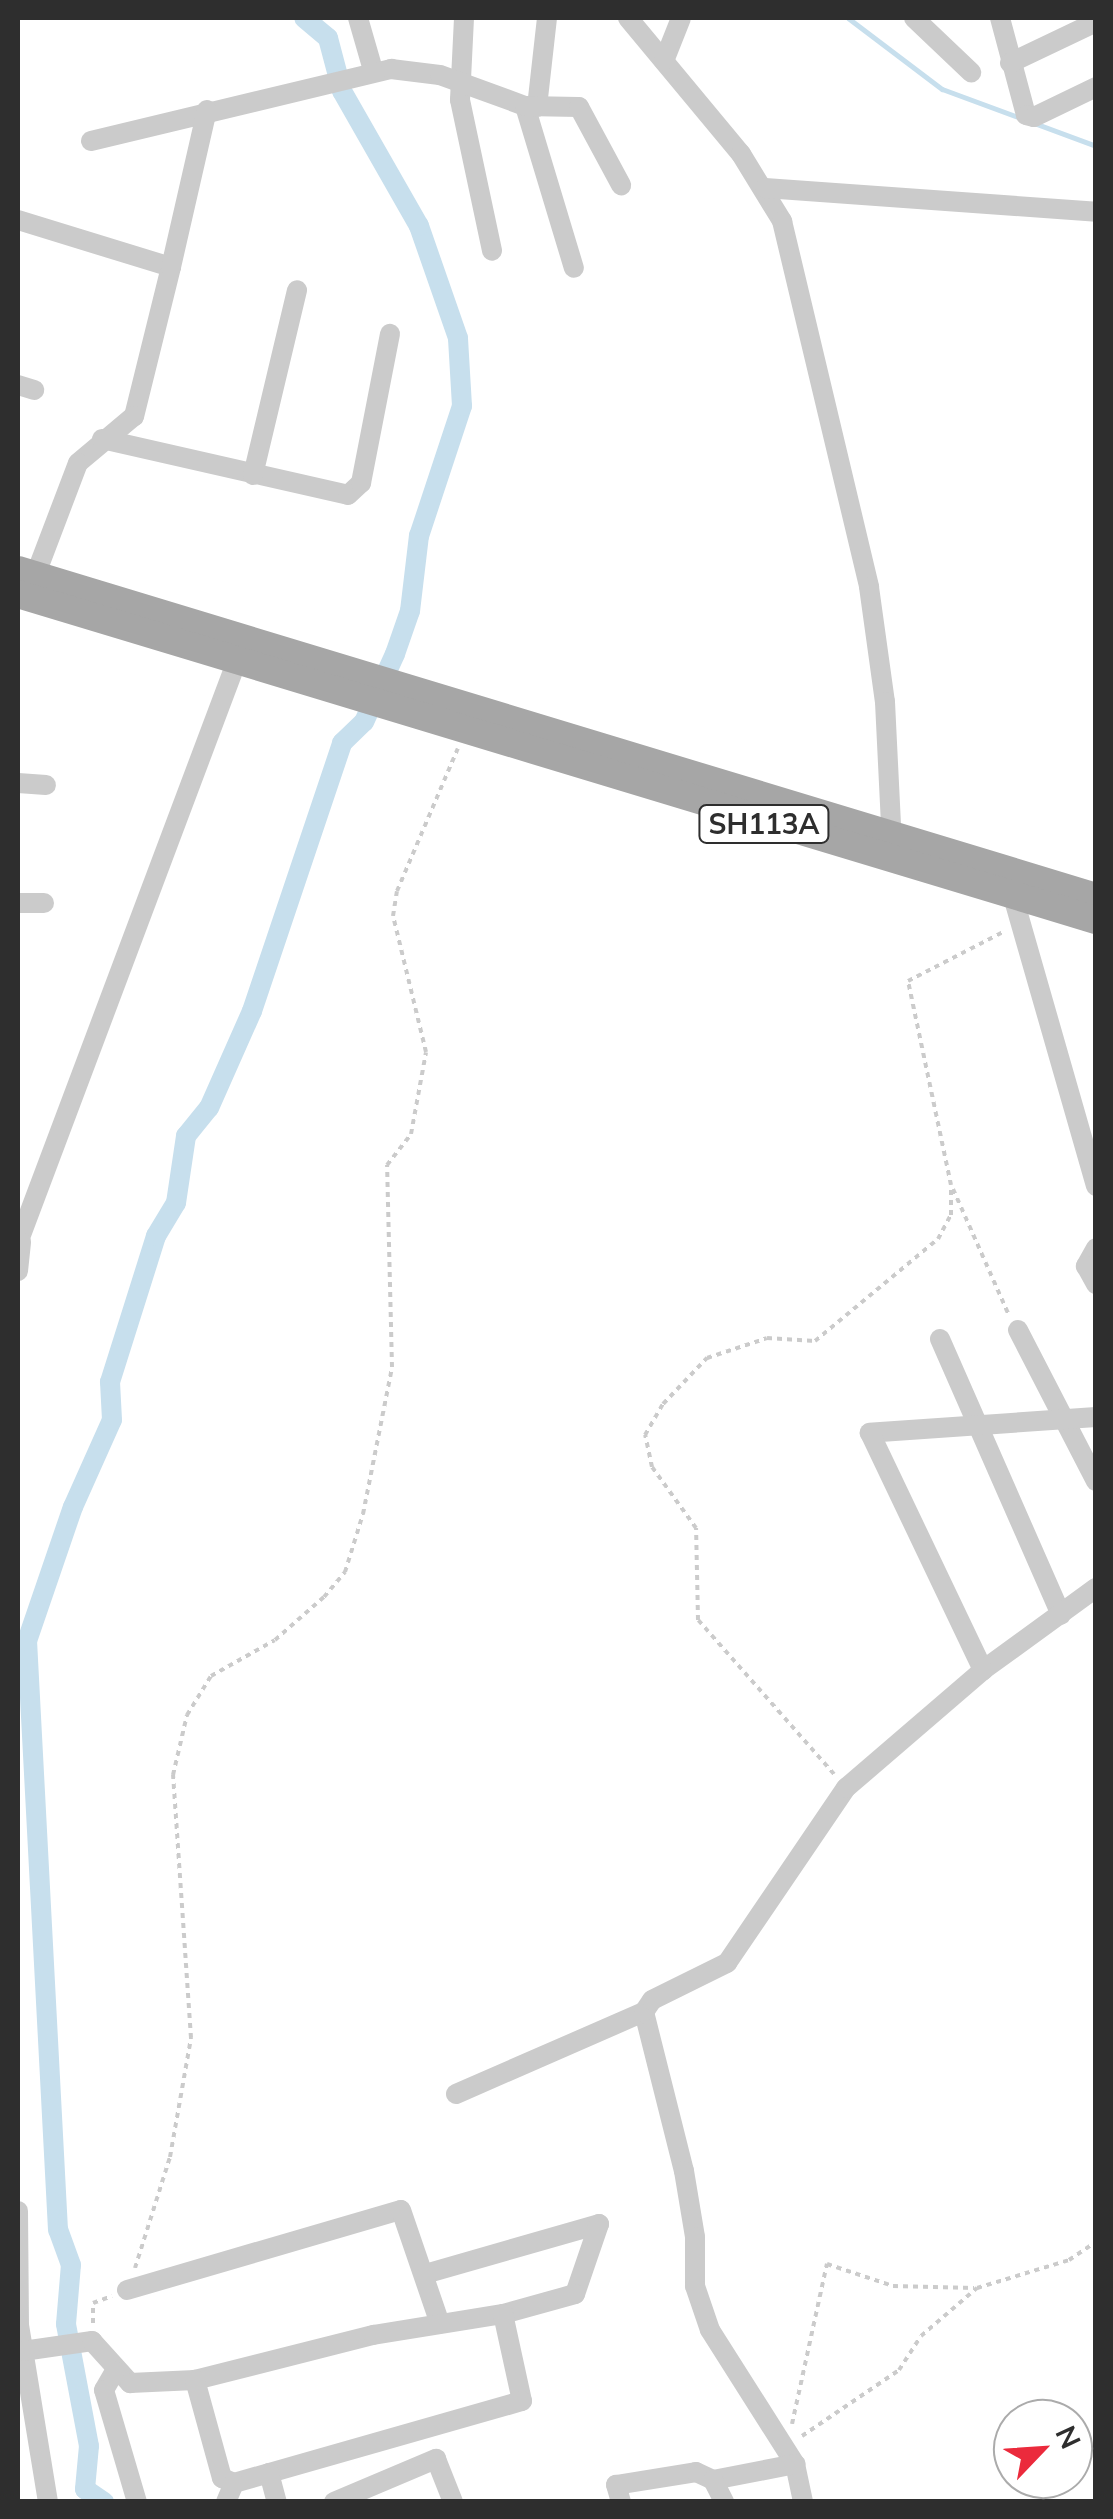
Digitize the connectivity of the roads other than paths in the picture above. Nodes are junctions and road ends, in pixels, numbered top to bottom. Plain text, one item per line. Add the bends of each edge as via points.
1 (358, 18) edge
2 (464, 18) edge
3 (548, 18) edge
4 (628, 18) edge
5 (681, 18) edge
6 (914, 18) edge
7 (1000, 18) edge
8 (1096, 22) edge
9 (664, 62) junction
10 (1010, 63) junction
11 (972, 72) dead end
12 (356, 74) junction
13 (459, 82) junction
14 (1096, 87) edge
15 (531, 107) junction
16 (207, 110) junction
17 (91, 141) dead end
18 (621, 185) dead end
19 (766, 188) junction
20 (1096, 212) edge
21 (18, 220) edge
22 (492, 251) dead end
23 (171, 267) junction
24 (574, 268) dead end
25 (297, 290) dead end
26 (390, 334) dead end
27 (102, 439) junction
28 (253, 476) junction
29 (24, 584) edge
30 (241, 650) junction
31 (436, 709) junction
32 (18, 783) edge
33 (46, 784) dead end
34 (892, 851) junction
35 (1010, 884) junction
36 (1096, 896) edge
37 (44, 903) dead end
38 (18, 904) edge
39 (1096, 920) edge
40 (1096, 1186) edge
41 (19, 1243) edge
42 (1096, 1248) edge
43 (18, 1271) edge
44 (1096, 1284) edge
45 (1018, 1330) road end
46 (940, 1339) dead end
47 (1096, 1417) edge
48 (1064, 1420) junction
49 (979, 1426) junction
50 (1096, 1480) edge
51 (1096, 1588) edge
52 (1061, 1615) junction
53 (984, 1670) junction
54 (644, 2012) junction
55 (456, 2094) dead end
56 (18, 2211) edge
57 (424, 2274) junction
58 (127, 2290) road end
59 (18, 2309) edge
60 (504, 2314) junction
61 (440, 2324) junction
62 (23, 2351) junction
63 (115, 2372) junction
64 (194, 2380) junction
65 (790, 2456) junction
66 (269, 2473) junction
67 (713, 2480) junction
68 (230, 2492) edge
69 (48, 2502) edge
70 (137, 2502) edge
71 (277, 2502) edge
72 (334, 2502) edge
73 (454, 2502) edge
74 (621, 2502) edge
75 (724, 2502) edge
76 (803, 2502) edge

1 - 12 street
2 - 13 street
3 - 15 street
4 - 9 street
5 - 9 street
6 - 11 street
7 - 10 street
8 - 10 street
9 - 19 street
10 - 14 street via 1020,104 1034,117
12 - 13 street
12 - 16 street
13 - 15 street
13 - 22 street
15 - 18 street via 578,108
15 - 24 street
16 - 17 street
16 - 23 street
19 - 20 street
19 - 34 street via 782,222 869,587
21 - 23 street
23 - 27 street via 134,416
25 - 28 street
26 - 28 street via 357,490 338,496
27 - 28 street
27 - 29 street via 78,462
29 - 30 main road, SH113A
30 - 31 main road, SH113A
30 - 41 street
31 - 34 main road, SH113A
31 - 34 main road, SH113A via 466,730
32 - 33 street
34 - 35 main road, SH113A
35 - 36 main road, SH113A
35 - 39 main road, SH113A
35 - 40 street via 1016,925
37 - 38 street
41 - 43 street
42 - 44 street via 1086,1266
45 - 48 street
46 - 49 street
47 - 48 street
48 - 49 street
48 - 50 street
49 - 52 street
49 - 53 street via 870,1433
51 - 52 street
52 - 53 street
53 - 54 street via 846,1788 727,1963 652,2000
54 - 55 street
54 - 65 street via 687,2188 694,2286 710,2330
56 - 59 street
57 - 58 street via 407,2218 390,2210
57 - 60 street via 600,2224 574,2294
57 - 61 street
59 - 62 street
60 - 61 street
60 - 66 street via 522,2401
61 - 64 street via 372,2334
62 - 63 street via 92,2341
62 - 69 street
63 - 64 street via 130,2382
63 - 70 street via 104,2390
64 - 68 street
65 - 67 street
65 - 76 street
66 - 68 street
66 - 71 street
67 - 74 street via 696,2472 616,2485
67 - 75 street
72 - 73 street via 436,2459

